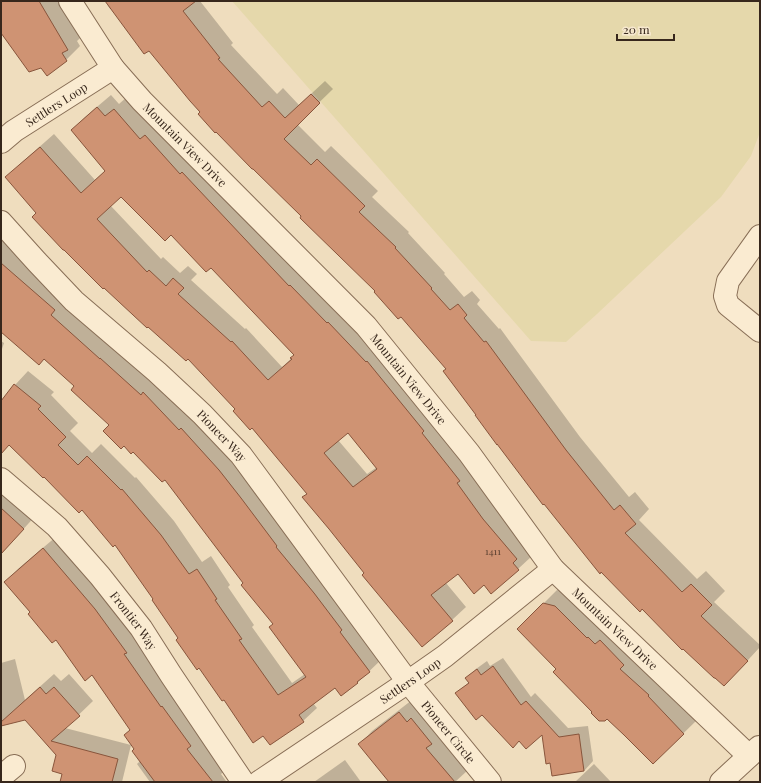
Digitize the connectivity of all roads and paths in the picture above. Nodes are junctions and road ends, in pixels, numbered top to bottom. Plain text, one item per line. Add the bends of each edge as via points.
1 (70, 1) edge
2 (112, 68) junction
3 (1, 142) edge
4 (1, 222) edge
5 (757, 247) edge
6 (760, 331) edge
7 (1, 479) edge
8 (554, 569) junction
9 (408, 682) junction
10 (755, 751) edge
11 (243, 782) edge
12 (259, 782) edge
13 (490, 782) edge
14 (720, 782) edge

1 - 2 street, Mountain View Drive
2 - 3 street, Settlers Loop
2 - 8 street, Mountain View Drive via 366,326 469,453
4 - 9 street, Pioneer Way via 74,301 202,414 241,455
5 - 6 street via 728,281 724,296 728,305
7 - 11 street, Frontier Way via 57,527 100,576 140,628
8 - 9 street, Settlers Loop via 445,656
8 - 10 street, Mountain View Drive
9 - 12 street, Settlers Loop
9 - 13 street, Pioneer Circle
10 - 14 street

